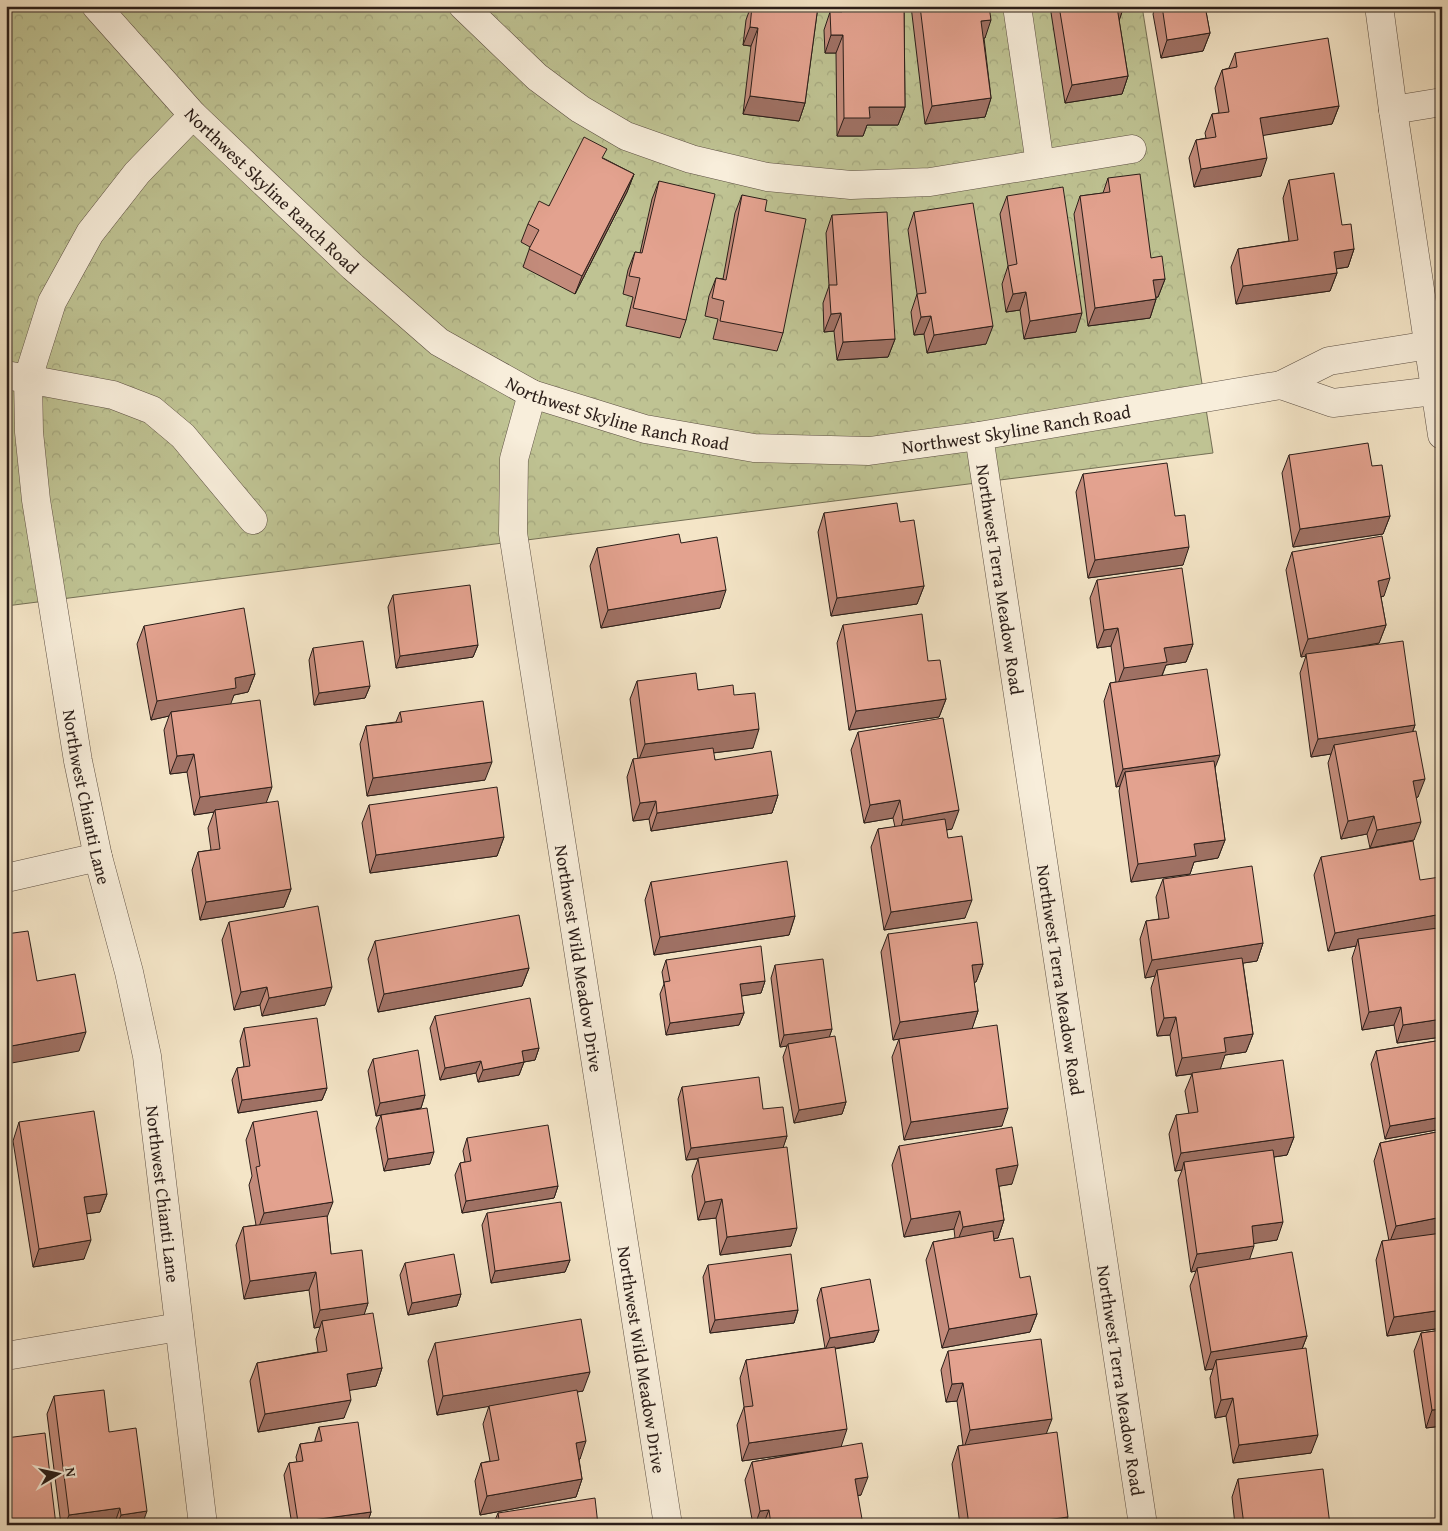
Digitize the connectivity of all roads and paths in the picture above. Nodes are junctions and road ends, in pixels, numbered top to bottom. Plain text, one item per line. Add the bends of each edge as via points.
1 (96, 6) edge
2 (463, 6) edge
3 (1017, 6) edge
4 (1379, 6) edge
5 (1442, 102) edge
6 (1393, 110) junction
7 (193, 114) junction
8 (1132, 149) dead end
9 (1040, 164) junction
10 (1435, 344) edge
11 (17, 377) edge
12 (1281, 385) junction
13 (1438, 391) edge
14 (532, 394) junction
15 (1442, 435) edge
16 (979, 436) junction
17 (253, 520) dead end
18 (98, 857) junction
19 (6, 878) edge
20 (179, 1327) junction
21 (6, 1356) edge
22 (203, 1525) edge
23 (668, 1525) edge
24 (1143, 1525) edge

1 - 7 street, Northwest Skyline Ranch Road
2 - 9 street via 537,77 580,109 626,136 691,159 767,177 852,185 930,182
3 - 9 street
4 - 6 street
5 - 6 street
6 - 10 street
7 - 11 street, Northwest Chianti Lane via 137,173 90,233 52,302
7 - 14 street, Northwest Skyline Ranch Road via 353,267 439,342
8 - 9 street
10 - 12 street, Northwest Skyline Ranch Road via 1329,361
10 - 13 street
11 - 17 street via 113,394 152,410 183,436
11 - 18 street, Northwest Chianti Lane via 29,432 36,500 78,761
12 - 13 street, Northwest Skyline Ranch Road via 1333,403
12 - 16 street, Northwest Skyline Ranch Road
13 - 15 street
14 - 16 street, Northwest Skyline Ranch Road via 645,429 754,448 869,451
14 - 23 street, Northwest Wild Meadow Drive via 514,460 514,533
16 - 24 street, Northwest Terra Meadow Road
18 - 19 street
18 - 20 street, Northwest Chianti Lane via 129,972 147,1056
20 - 21 street
20 - 22 street, Northwest Chianti Lane

